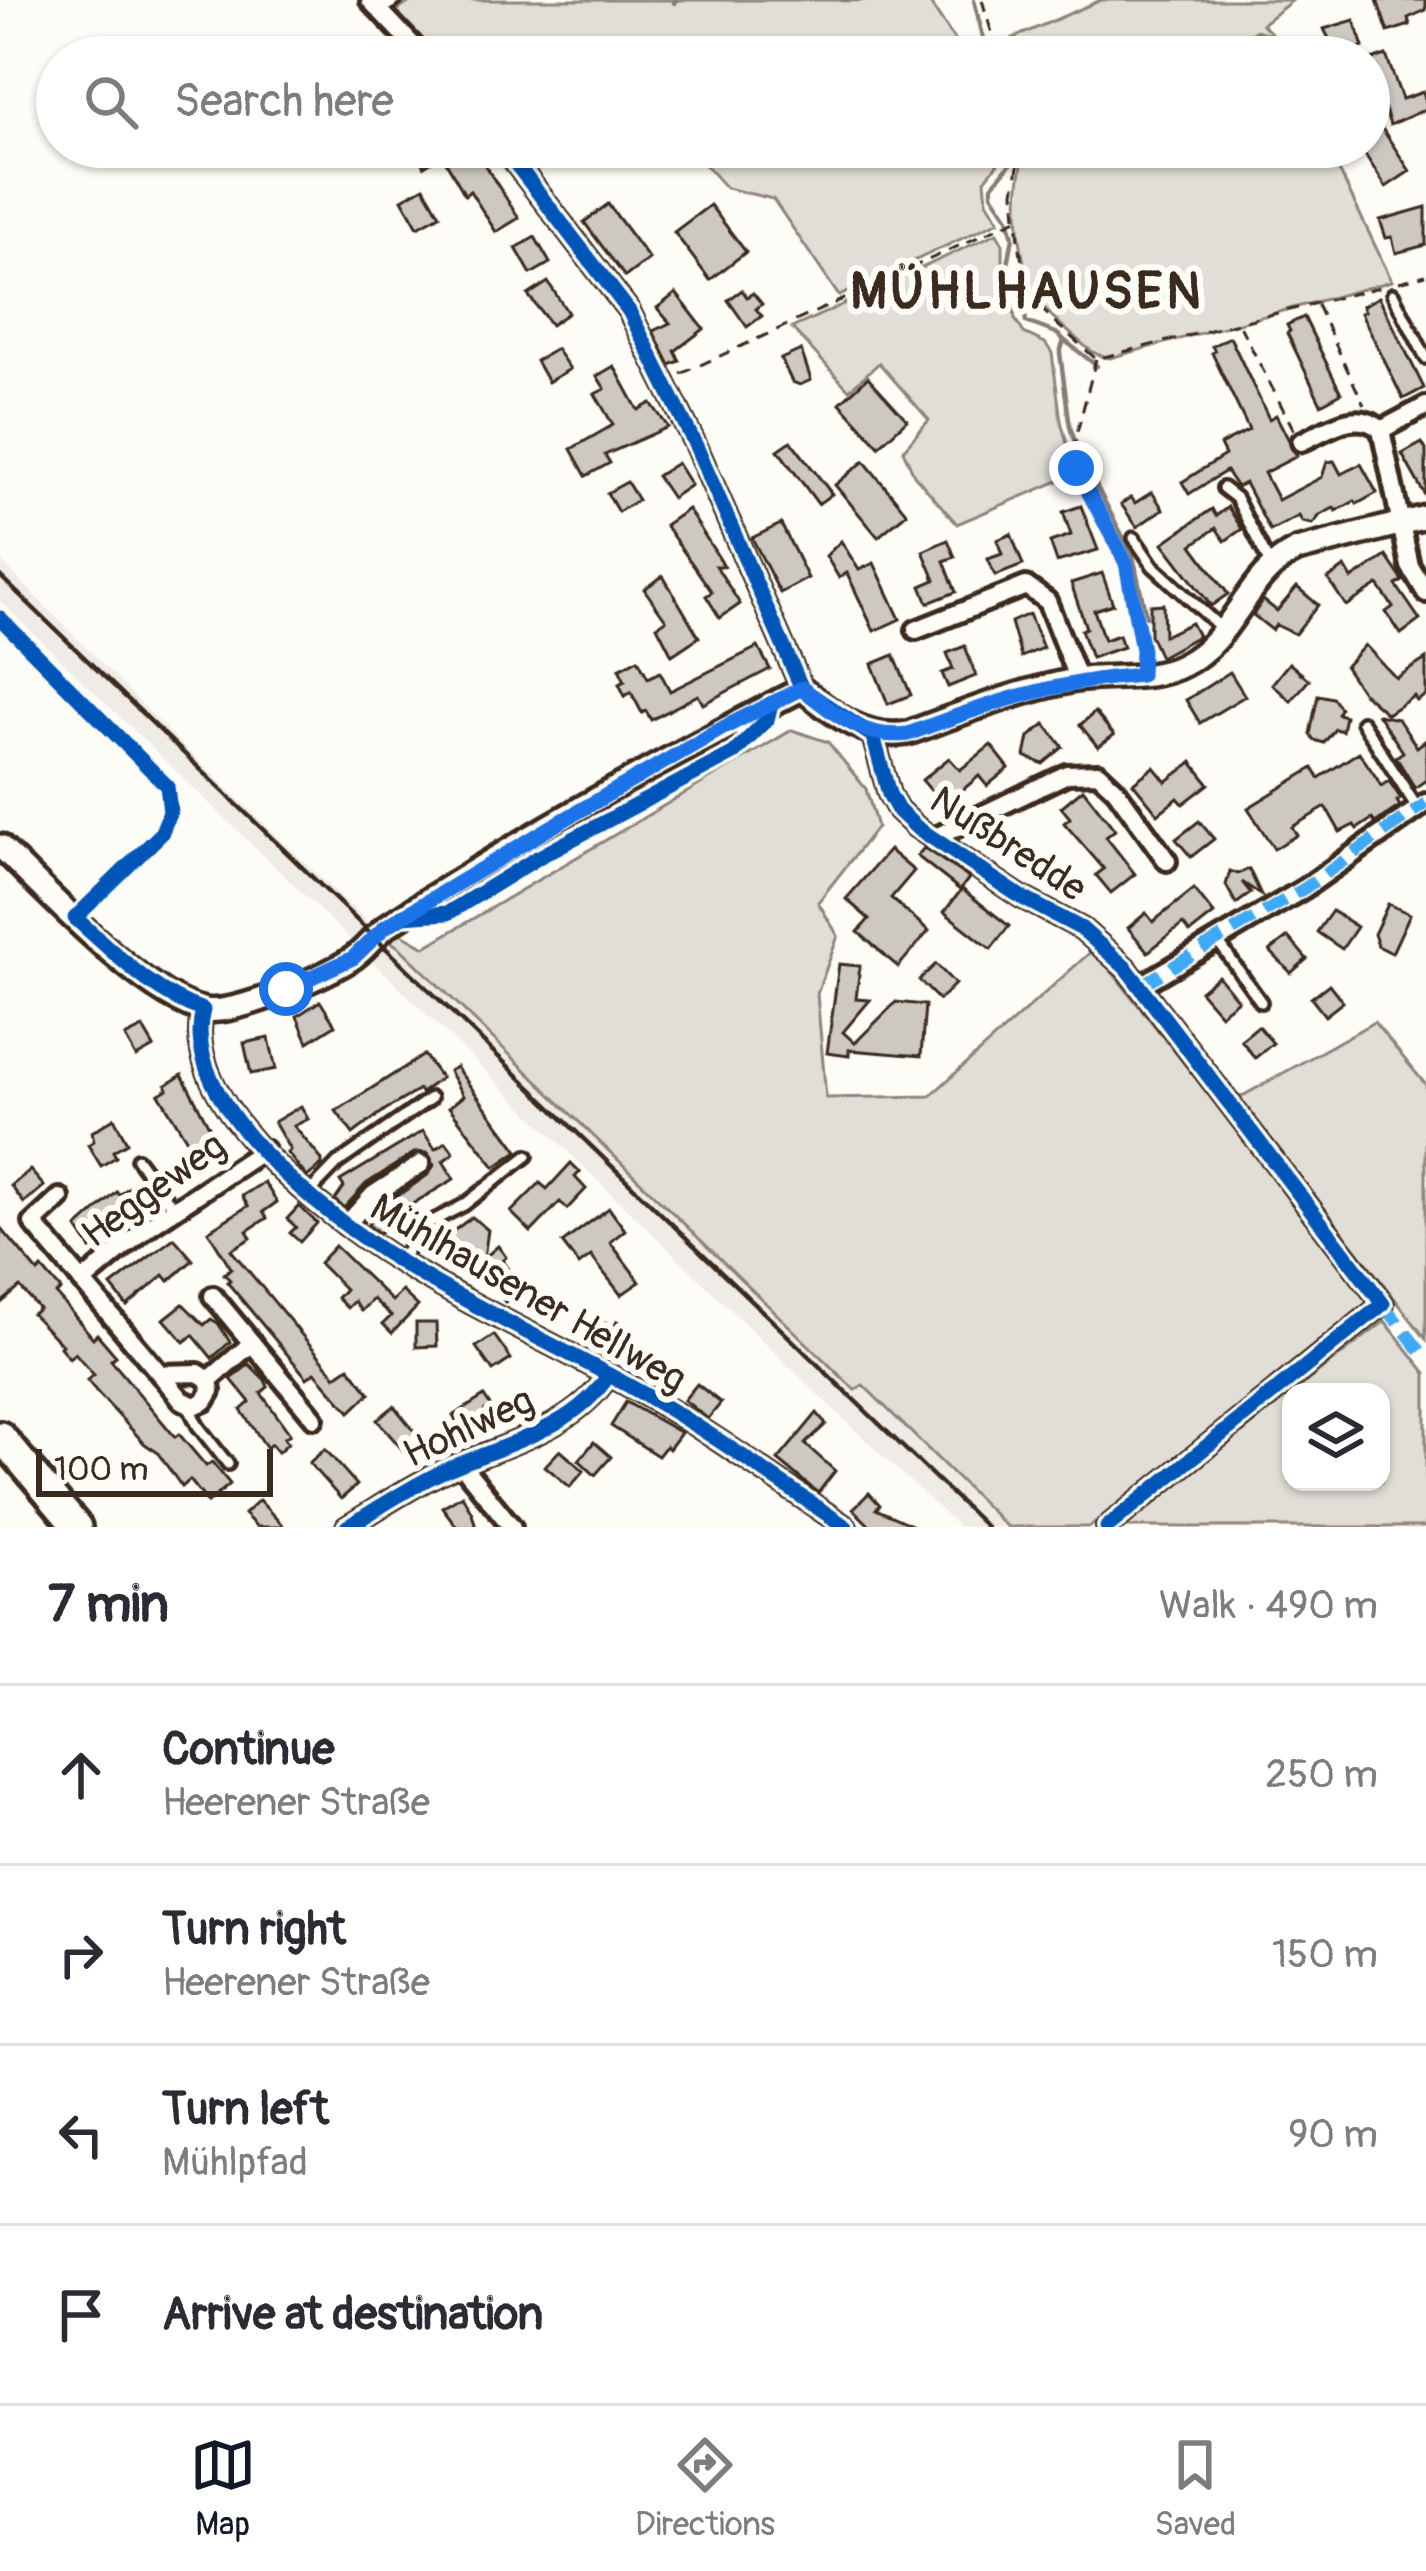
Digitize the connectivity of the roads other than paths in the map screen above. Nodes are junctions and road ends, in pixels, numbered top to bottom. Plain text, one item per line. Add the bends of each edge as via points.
1 (382, 3) edge
2 (408, 36) edge
3 (519, 168) edge
4 (1393, 294) dead end
5 (1426, 358) edge
6 (1426, 406) edge
7 (1377, 426) junction
8 (1300, 442) road end
9 (1223, 488) dead end
10 (1426, 517) edge
11 (1403, 522) junction
12 (1134, 538) dead end
13 (1271, 566) junction
14 (1426, 593) edge
15 (916, 630) dead end
16 (1226, 631) junction
17 (1078, 680) junction
18 (802, 688) junction
19 (1362, 722) dead end
20 (873, 736) junction
21 (1422, 806) edge
22 (934, 838) junction
23 (0, 846) edge
24 (1167, 861) dead end
25 (1217, 940) junction
26 (1140, 986) junction
27 (1261, 1002) dead end
28 (203, 1010) junction
29 (431, 1098) dead end
30 (264, 1150) junction
31 (527, 1156) dead end
32 (137, 1159) dead end
33 (421, 1164) dead end
34 (309, 1193) junction
35 (61, 1198) dead end
36 (175, 1210) junction
37 (346, 1225) junction
38 (399, 1262) junction
39 (82, 1282) junction
40 (213, 1296) dead end
41 (252, 1343) junction
42 (160, 1374) junction
43 (608, 1376) junction
44 (209, 1380) junction
45 (187, 1404) junction
46 (314, 1418) dead end
47 (0, 1436) edge
48 (461, 1464) junction
49 (228, 1465) dead end
50 (76, 1527) edge
51 (347, 1527) edge
52 (512, 1527) edge
53 (846, 1527) edge
54 (1107, 1527) edge

1 - 2 street
3 - 18 street via 629,311
4 - 5 lane
6 - 7 street
7 - 8 street via 1354,418
7 - 11 street
9 - 13 lane
10 - 11 street
11 - 13 street via 1297,550
11 - 14 street
12 - 16 lane via 1153,566
13 - 16 street
15 - 17 street via 1026,586 1047,601
16 - 17 street via 1183,666
17 - 20 street via 908,734
18 - 20 street
18 - 28 street via 469,876 385,927 344,963 237,1009
19 - 21 lane
20 - 22 street, Nußbredde via 898,810
21 - 25 street
22 - 24 street via 1067,774 1098,773
22 - 26 street, Nußbredde via 1082,929
23 - 28 street via 141,975
25 - 26 street
25 - 27 lane
26 - 54 street via 1383,1304
28 - 30 street, Mühlhausener Hellweg via 207,1069
29 - 34 lane via 339,1162
30 - 34 street, Mühlhausener Hellweg
30 - 36 street, Heggeweg
31 - 38 lane via 425,1225
32 - 36 lane
33 - 37 street, Mühlhausener Hellweg via 373,1195
34 - 37 street, Mühlhausener Hellweg
35 - 39 street, Heggeweg via 33,1223
36 - 39 street, Heggeweg
37 - 38 street, Mühlhausener Hellweg
38 - 43 street, Mühlhausener Hellweg
39 - 42 street, Heggeweg
40 - 41 street
41 - 44 street
41 - 46 street
42 - 44 street
42 - 45 street, Heggeweg
43 - 48 street, Hohlweg via 555,1423
43 - 53 street, Mühlhausener Hellweg
44 - 45 street via 205,1402
45 - 49 lane
47 - 50 main road
48 - 51 street, Hohlweg
48 - 52 street

